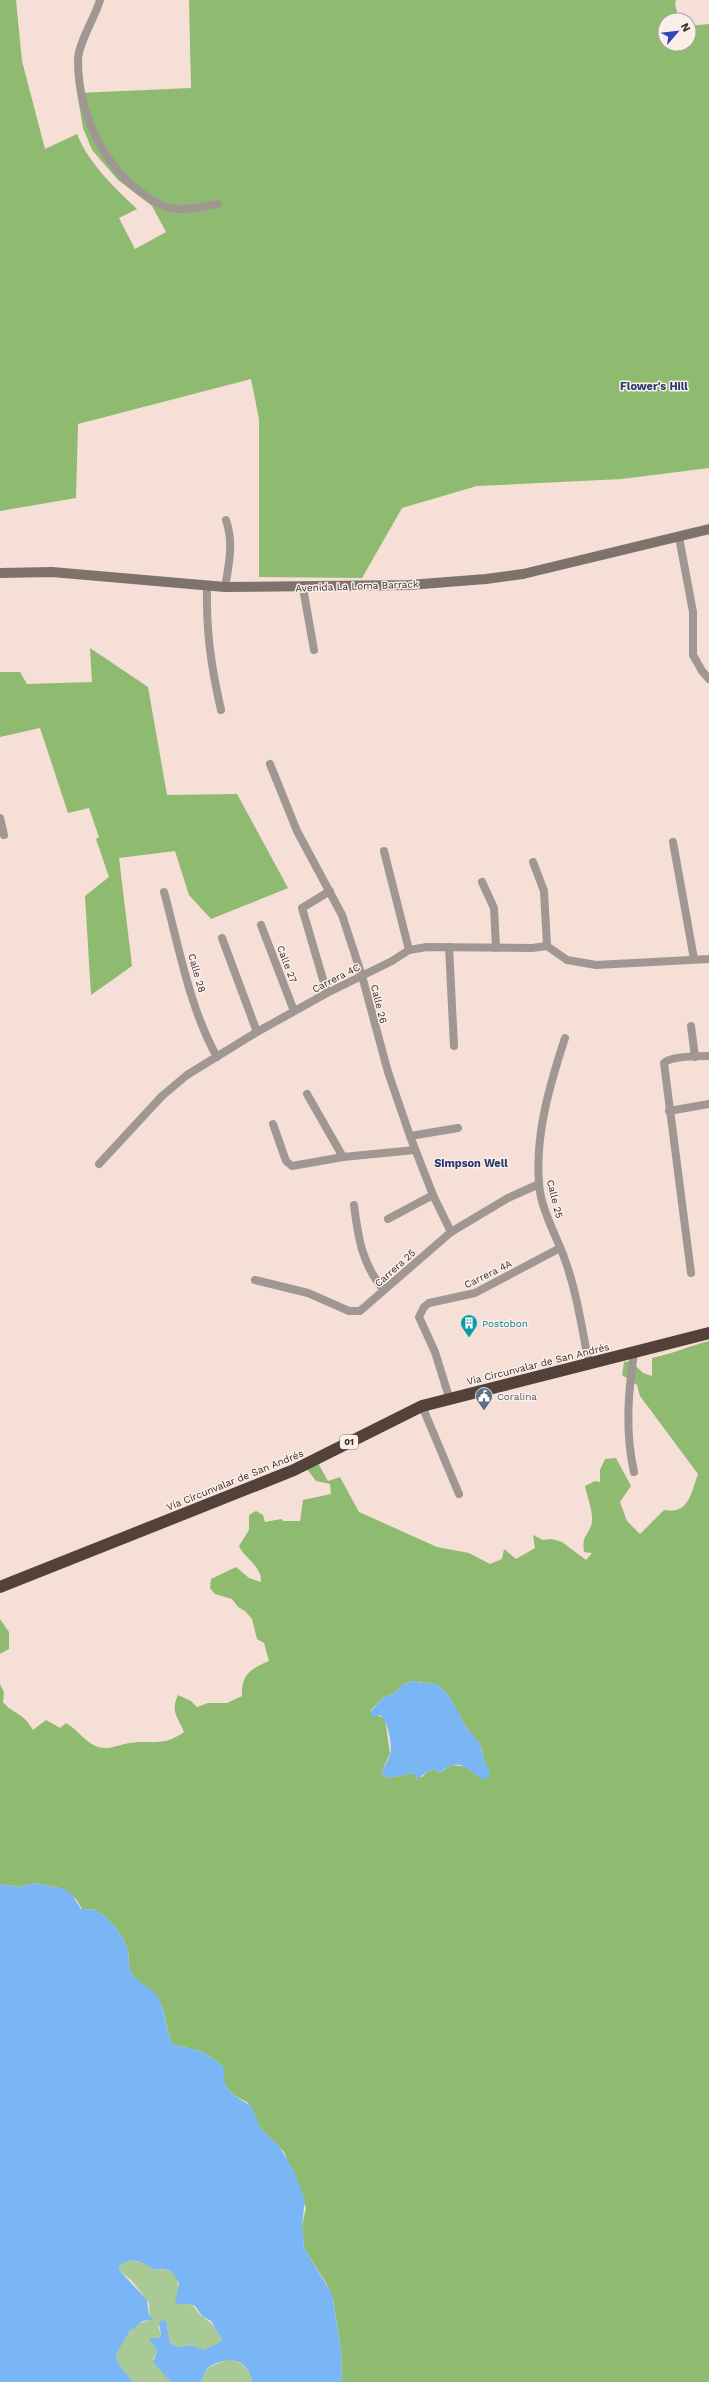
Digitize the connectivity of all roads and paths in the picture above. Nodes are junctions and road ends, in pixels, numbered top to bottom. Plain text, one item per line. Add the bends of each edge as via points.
1 (100, 0) edge
2 (218, 204) dead end
3 (226, 520) dead end
4 (709, 529) edge
5 (678, 537) junction
6 (0, 573) edge
7 (206, 586) junction
8 (225, 587) junction
9 (303, 588) junction
10 (314, 650) dead end
11 (709, 679) edge
12 (221, 710) dead end
13 (270, 764) dead end
14 (0, 818) edge
15 (4, 835) dead end
16 (673, 842) dead end
17 (384, 851) dead end
18 (533, 862) dead end
19 (482, 882) dead end
20 (330, 891) junction
21 (164, 892) dead end
22 (261, 925) dead end
23 (222, 938) dead end
24 (548, 946) junction
25 (449, 947) junction
26 (496, 948) junction
27 (409, 950) junction
28 (694, 959) junction
29 (709, 959) edge
30 (362, 976) junction
31 (327, 993) junction
32 (294, 1011) junction
33 (691, 1026) dead end
34 (257, 1032) junction
35 (565, 1038) dead end
36 (454, 1046) dead end
37 (709, 1056) edge
38 (217, 1057) junction
39 (695, 1057) junction
40 (307, 1094) dead end
41 (709, 1104) edge
42 (669, 1111) junction
43 (273, 1124) dead end
44 (458, 1128) dead end
45 (410, 1136) junction
46 (415, 1150) junction
47 (343, 1157) junction
48 (99, 1164) dead end
49 (539, 1184) junction
50 (433, 1195) junction
51 (354, 1205) dead end
52 (388, 1219) dead end
53 (451, 1232) junction
54 (560, 1248) junction
55 (691, 1273) dead end
56 (255, 1280) dead end
57 (384, 1290) junction
58 (709, 1333) edge
59 (634, 1353) junction
60 (590, 1364) junction
61 (449, 1397) junction
62 (422, 1406) junction
63 (634, 1472) dead end
64 (459, 1494) dead end
65 (0, 1587) edge

1 - 2 street via 78,59 85,106 101,146 130,183 157,203 168,208 180,209
3 - 8 street via 231,543
4 - 5 main road, Avenida La Loma Barrack
5 - 9 main road, Avenida La Loma Barrack via 523,574 494,578 409,585
5 - 11 street via 693,612 693,655
6 - 7 main road, Avenida La Loma Barrack via 52,572
7 - 8 main road, Avenida La Loma Barrack
7 - 12 street via 206,627 211,668
8 - 9 main road, Avenida La Loma Barrack
9 - 10 street
13 - 20 street, Calle 26 via 297,831
14 - 15 street
16 - 28 street
17 - 27 street
18 - 24 street via 544,890
19 - 26 street via 494,908
20 - 30 street, Calle 26 via 342,915
20 - 31 street via 302,908
21 - 38 street, Calle 28 via 193,996 204,1030
22 - 32 street, Calle 27
23 - 34 street
24 - 26 street, Carrera 4C
24 - 28 street via 567,960 596,965
25 - 26 street, Carrera 4C
25 - 27 street, Carrera 4C via 420,947
25 - 36 street
27 - 30 street, Carrera 4C via 392,962
28 - 29 street
30 - 31 street, Carrera 4C
30 - 45 street, Calle 26 via 388,1072
31 - 32 street, Carrera 4C
32 - 34 street, Carrera 4C
33 - 39 street
34 - 38 street, Carrera 4C
35 - 49 street, Calle 25 via 546,1103
37 - 39 street
38 - 48 street, Carrera 4C via 187,1075 162,1096
39 - 42 street via 667,1060 664,1063
40 - 47 street
41 - 42 street
42 - 55 street
43 - 47 street via 289,1166
44 - 45 street
45 - 46 street, Calle 26
46 - 47 street
46 - 50 street, Calle 26
49 - 53 street, Carrera 25 via 508,1198
49 - 54 street, Calle 25
50 - 52 street
50 - 53 street, Calle 26
51 - 57 street via 360,1248 374,1278
53 - 57 street, Carrera 25
54 - 60 street, Calle 25 via 574,1292
54 - 61 street, Carrera 4A via 475,1293 434,1300 424,1307 419,1317 435,1352
56 - 57 street, Carrera 25 via 308,1293 355,1312 366,1308
58 - 59 highway, Vía Circunvalar de San Andrés / 01
59 - 60 highway, Vía Circunvalar de San Andrés / 01
59 - 63 street via 628,1425
60 - 61 highway, Vía Circunvalar de San Andrés / 01
61 - 62 highway, Vía Circunvalar de San Andrés / 01
62 - 64 street
62 - 65 highway, Vía Circunvalar de San Andrés / 01 via 294,1470

